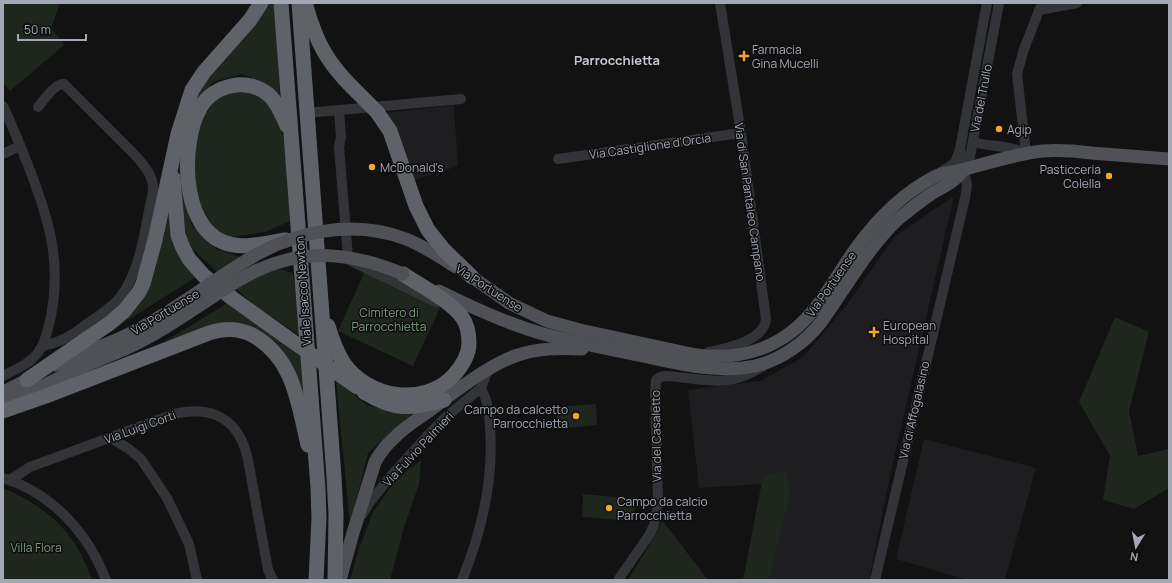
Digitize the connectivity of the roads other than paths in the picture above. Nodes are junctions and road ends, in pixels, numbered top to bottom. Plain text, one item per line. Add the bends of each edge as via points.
1 (261, 3) edge
2 (281, 3) edge
3 (299, 3) edge
4 (305, 3) edge
5 (720, 3) edge
6 (987, 3) edge
7 (999, 3) edge
8 (1077, 3) edge
9 (1041, 7) edge
10 (461, 99) dead end
11 (3, 106) edge
12 (38, 107) dead end
13 (339, 111) junction
14 (307, 113) junction
15 (741, 133) junction
16 (291, 134) junction
17 (973, 142) junction
18 (20, 146) junction
19 (960, 149) junction
20 (1026, 153) junction
21 (3, 154) edge
22 (1169, 159) edge
23 (558, 160) dead end
24 (171, 168) junction
25 (963, 170) junction
26 (936, 176) junction
27 (290, 239) junction
28 (403, 274) junction
29 (472, 277) junction
30 (438, 303) dead end
31 (321, 304) junction
32 (123, 344) junction
33 (42, 346) junction
34 (618, 350) junction
35 (696, 355) junction
36 (772, 360) junction
37 (488, 370) junction
38 (3, 376) edge
39 (27, 380) junction
40 (481, 388) junction
41 (3, 392) edge
42 (444, 400) junction
43 (3, 406) edge
44 (3, 411) edge
45 (111, 438) junction
46 (7, 479) edge
47 (318, 488) junction
48 (353, 533) junction
49 (106, 580) edge
50 (197, 580) edge
51 (272, 580) edge
52 (316, 580) edge
53 (335, 580) edge
54 (340, 580) edge
55 (462, 580) edge
56 (618, 580) edge
57 (875, 580) edge

1 - 24 highway via 250,20 195,85 184,112
2 - 16 highway, Viale Isacco Newton
3 - 14 highway, Viale Isacco Newton
4 - 29 highway, bridge via 318,41 330,61 377,112 390,131 416,206 428,230
5 - 15 street, Via di San Pantaleo Campano
6 - 19 street, Via del Trullo
7 - 17 street, Via del Trullo
8 - 9 street
9 - 20 street via 1017,74
10 - 13 street
11 - 18 street
12 - 33 street via 56,87 64,84 134,154 153,182 135,270 121,296 112,306 67,338
13 - 14 street
13 - 30 street via 339,147 348,257 351,261
14 - 31 highway, Viale Isacco Newton
15 - 23 street, Via Castiglione d'Orcia
15 - 35 street, Via di San Pantaleo Campano via 766,322 760,333 749,339 729,348
16 - 27 highway, bridge via 268,94 247,85 234,85 210,96 199,109 190,141 188,162 189,185 197,217 214,238 232,245 254,245
16 - 47 highway, Viale Isacco Newton
17 - 20 street, Via Portuense via 1011,147
17 - 25 street, Via del Trullo via 970,157
18 - 21 street
18 - 33 street via 43,204 54,250 53,303
19 - 25 street, Via del Trullo
19 - 26 street, Via del Trullo via 953,165
20 - 22 main road, Via Portuense via 1057,150
20 - 25 main road, Via Portuense
24 - 39 highway via 147,269 134,300 103,328
24 - 42 highway, bridge via 178,235 186,254 204,276 378,400 403,407
25 - 26 main road, Via Portuense
25 - 36 main road, Via Portuense via 953,182 925,198 896,222 871,250 818,326 798,345
25 - 57 street, Via di Affogalasino via 967,186 965,198
26 - 35 main road, Via Portuense via 902,197 882,216 815,308 792,332 770,346 754,352 712,357
27 - 29 main road, Via Portuense, bridge via 336,230 384,233 419,245
27 - 32 main road, Via Portuense, bridge via 247,260
28 - 31 highway via 459,313 467,328 469,345 465,360 448,382 437,389 409,395 386,392 358,378 344,363 334,344
28 - 32 main road, Via Portuense, bridge via 378,264 347,257 315,256 287,260 250,274 155,334
28 - 34 main road, Via Portuense via 509,323 540,333
29 - 35 main road, Via Portuense via 509,303 540,318 573,328
31 - 53 highway, Viale Isacco Newton via 336,514
32 - 39 main road, Via Portuense via 74,357
32 - 43 main road, Via Portuense
33 - 38 street via 29,362
34 - 36 main road, Via Portuense via 680,364 713,368 734,369
34 - 37 main road via 542,349 513,356
36 - 56 street, Via del Casaletto via 746,375 725,381 665,376 656,380 657,516 654,528
37 - 40 street
37 - 42 main road
39 - 41 main road, Via Portuense
40 - 48 street, Via Fulvio Palmieri via 446,416 408,456 370,502
40 - 55 street via 489,410 490,479 480,529
42 - 48 main road via 402,430 380,453
44 - 47 highway via 214,331 225,329 244,332 272,349 289,374 295,389
45 - 46 street, Via Luigi Corti via 30,467
45 - 50 street via 141,459 167,498 189,544
45 - 51 street, Via Luigi Corti via 186,412 207,412 229,422 240,436 246,450
46 - 49 street via 40,496 71,521 90,546
47 - 52 highway, Viale Isacco Newton
48 - 54 main road

